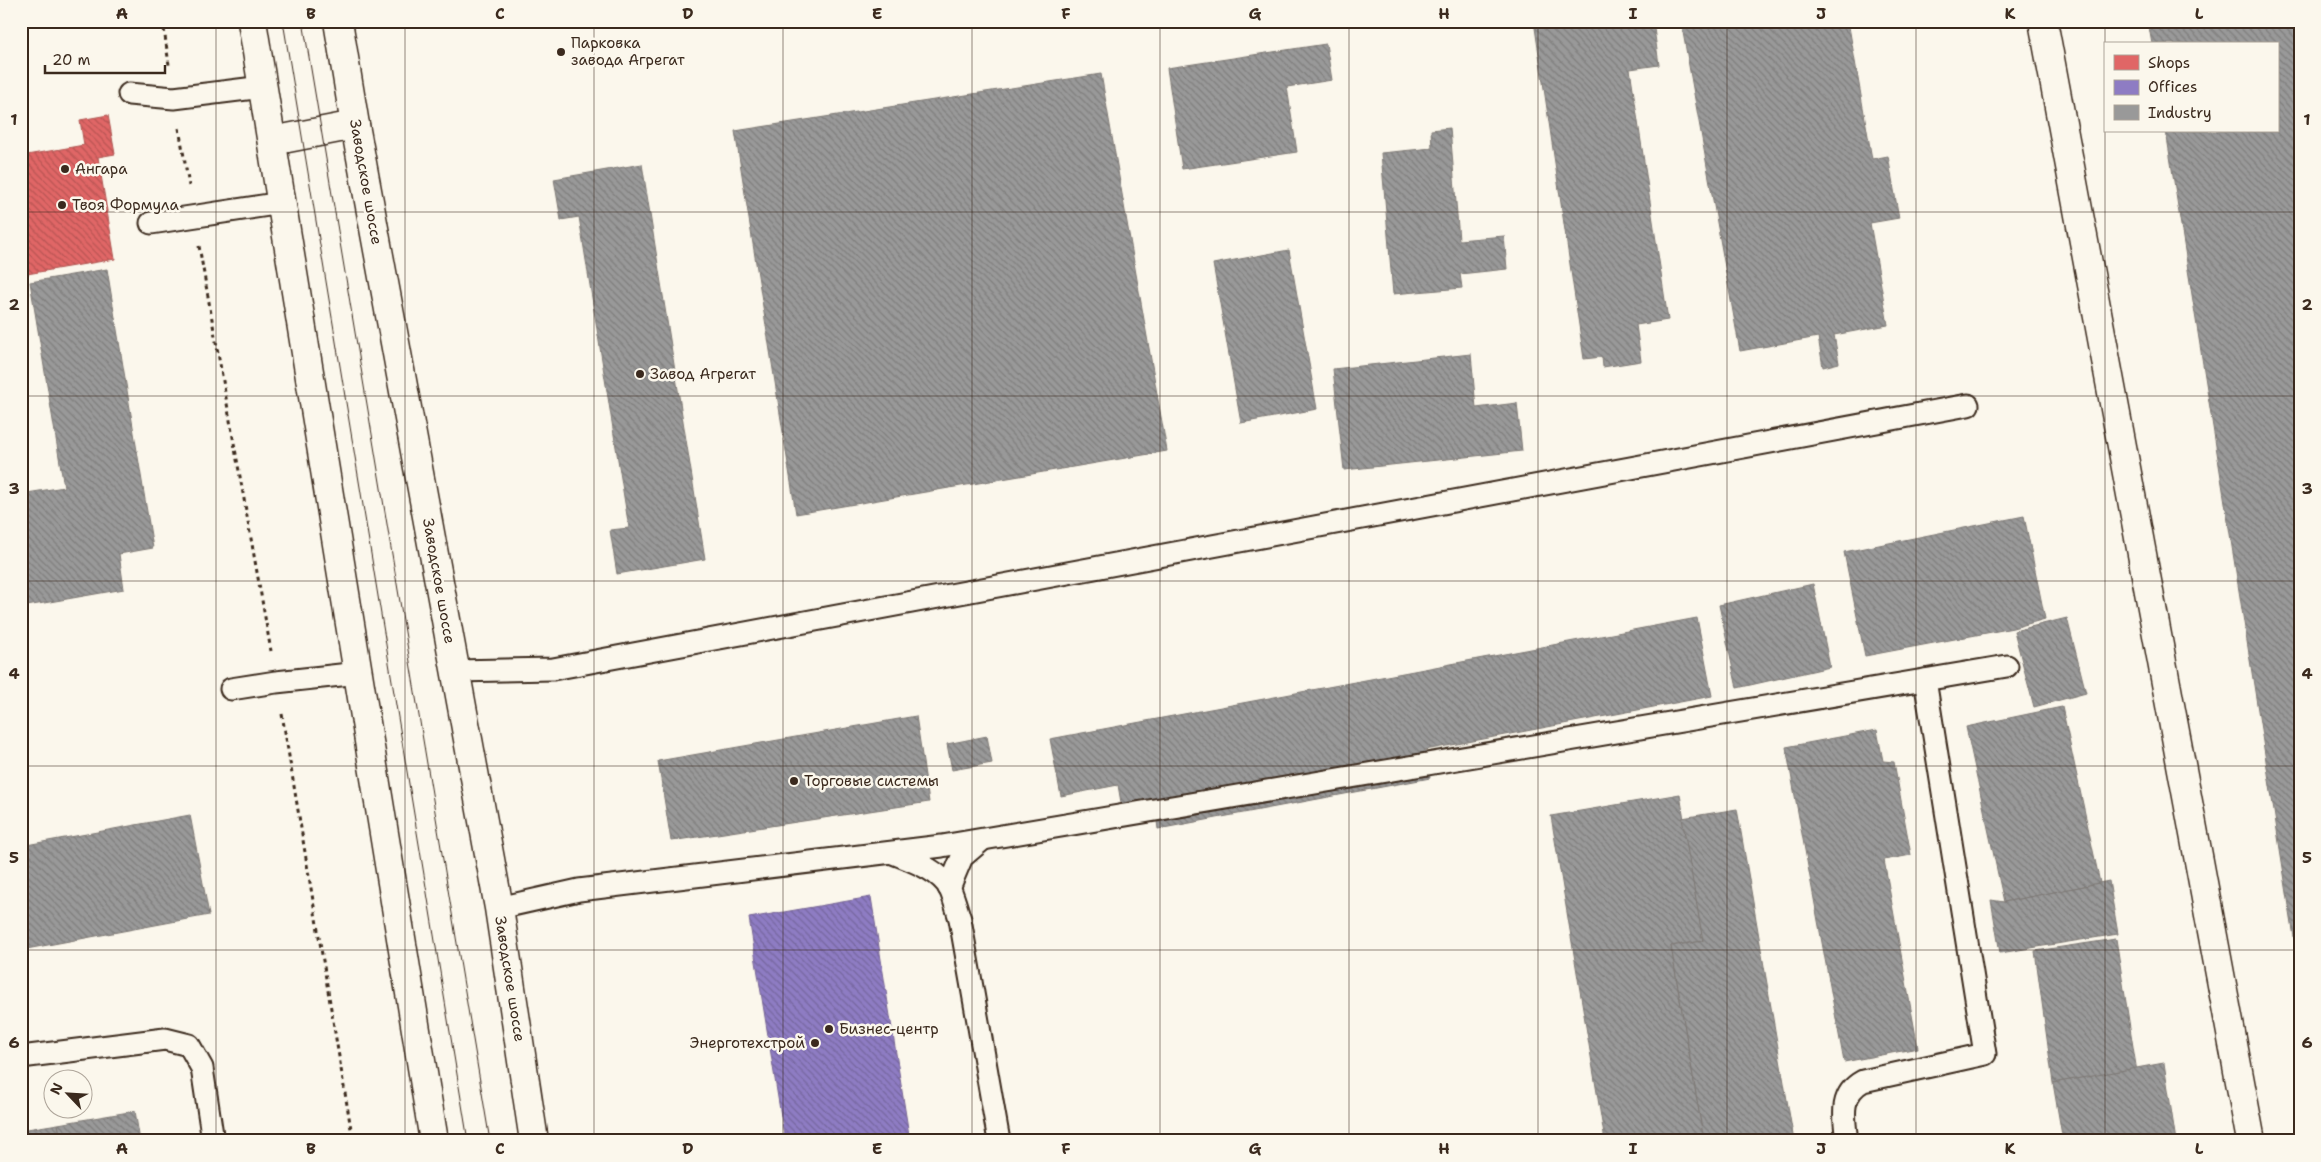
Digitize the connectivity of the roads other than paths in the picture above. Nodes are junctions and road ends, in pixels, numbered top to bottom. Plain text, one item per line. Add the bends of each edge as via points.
1 (252, 21) edge
2 (338, 21) edge
3 (2043, 21) edge
4 (263, 87) junction
5 (129, 94) dead end
6 (355, 125) junction
7 (272, 141) junction
8 (282, 203) junction
9 (151, 223) dead end
10 (1968, 405) dead end
11 (2007, 666) dead end
12 (456, 671) junction
13 (358, 673) junction
14 (1925, 680) junction
15 (230, 689) dead end
16 (984, 839) junction
17 (890, 852) junction
18 (949, 888) junction
19 (499, 908) junction
20 (21, 1057) edge
21 (213, 1141) edge
22 (434, 1141) edge
23 (534, 1141) edge
24 (999, 1141) edge
25 (1847, 1141) edge
26 (2251, 1141) edge

1 - 4 main road
2 - 6 main road, Заводское шоссе
3 - 26 main road
4 - 5 lane via 174,98
4 - 7 main road
6 - 7 main road
6 - 12 main road, Заводское шоссе
7 - 8 main road
8 - 9 lane
8 - 13 main road
10 - 12 lane via 552,669
11 - 14 lane
12 - 19 main road, Заводское шоссе
13 - 15 lane
13 - 22 main road
14 - 16 lane
14 - 25 lane via 1985,1054 1855,1085 1846,1097
16 - 17 lane
16 - 18 lane via 962,857
17 - 18 lane via 916,862
17 - 19 lane via 579,890
18 - 24 lane via 960,920
19 - 23 main road, Заводское шоссе
20 - 21 lane via 165,1039 190,1045 202,1068

